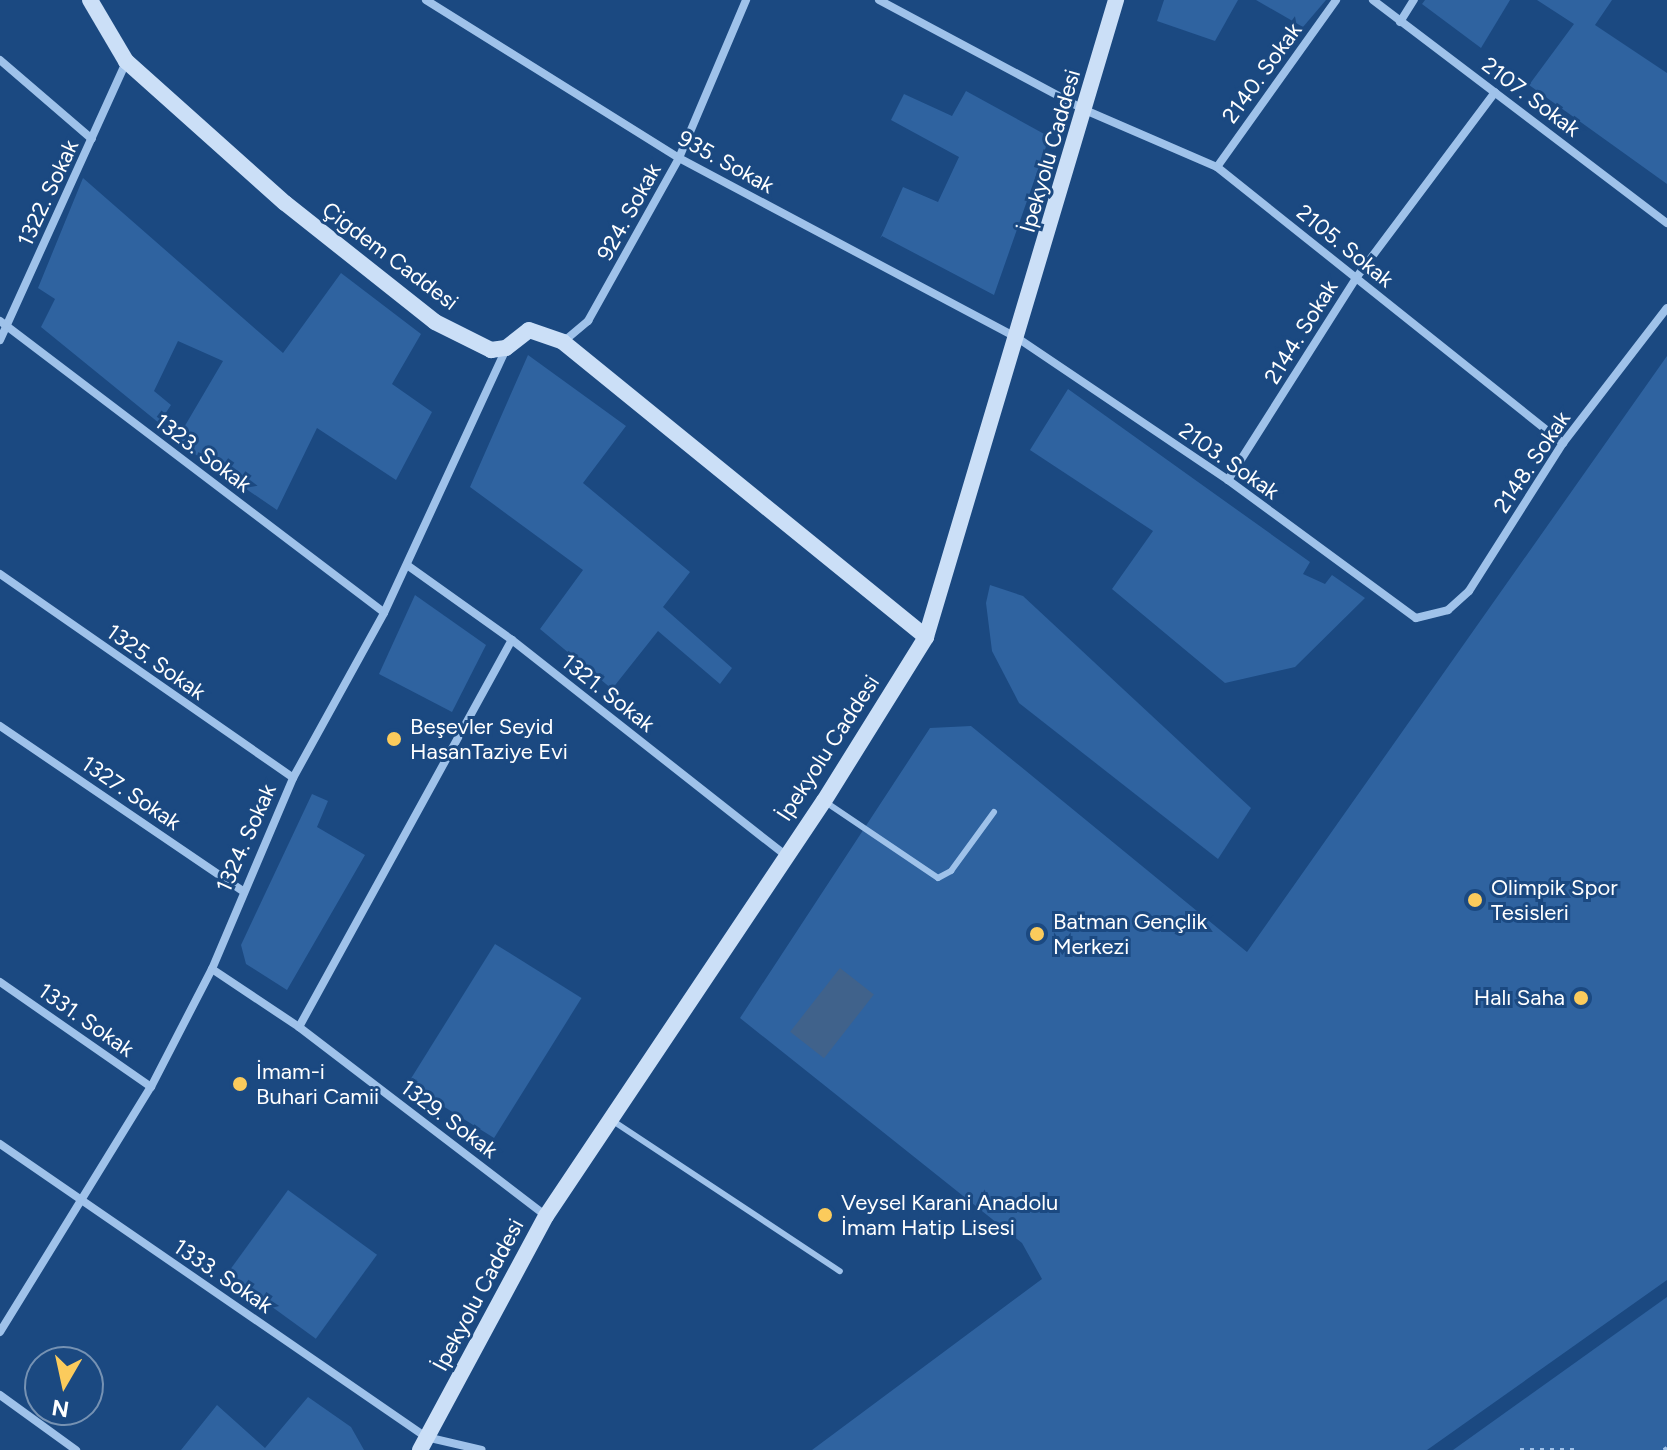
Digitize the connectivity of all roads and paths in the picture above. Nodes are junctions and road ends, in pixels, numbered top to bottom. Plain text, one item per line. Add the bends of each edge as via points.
1 (90, 0) edge
2 (426, 0) edge
3 (746, 0) edge
4 (879, 0) edge
5 (1116, 0) edge
6 (1336, 0) edge
7 (1373, 0) edge
8 (1414, 0) edge
9 (1400, 22) junction
10 (0, 60) edge
11 (126, 61) junction
12 (1495, 92) junction
13 (1085, 110) junction
14 (92, 139) junction
15 (679, 158) junction
16 (1217, 167) junction
17 (1667, 223) edge
18 (1356, 278) junction
19 (1667, 308) edge
20 (3, 324) edge
21 (1019, 339) junction
22 (0, 340) edge
23 (563, 342) junction
24 (506, 348) junction
25 (1563, 443) junction
26 (1228, 480) junction
27 (407, 565) junction
28 (0, 574) edge
29 (384, 613) junction
30 (1416, 618) joint
31 (926, 637) junction
32 (512, 640) junction
33 (0, 726) edge
34 (293, 778) junction
35 (824, 801) junction
36 (994, 812) dead end
37 (784, 854) junction
38 (241, 890) junction
39 (212, 969) junction
40 (0, 982) edge
41 (299, 1027) junction
42 (151, 1087) junction
43 (610, 1119) junction
44 (0, 1144) edge
45 (80, 1201) junction
46 (546, 1216) junction
47 (840, 1271) dead end
48 (0, 1332) edge
49 (0, 1395) edge
50 (423, 1443) edge
51 (76, 1450) edge
52 (482, 1450) edge
53 (1520, 1450) edge
54 (1574, 1450) edge

1 - 11 street, Çigdem Caddesi
2 - 15 street, 935. Sokak
3 - 15 street, 924. Sokak
4 - 13 street, 2105. Sokak
5 - 13 street, İpekyolu Caddesi
6 - 16 street, 2140. Sokak
7 - 9 street, 2107. Sokak
8 - 9 street
9 - 12 street, 2107. Sokak
10 - 14 street
11 - 14 street, 1322. Sokak
11 - 24 street, Çigdem Caddesi via 285,203 435,322 491,350
12 - 17 street, 2107. Sokak
12 - 18 street, 2144. Sokak
13 - 16 street, 2105. Sokak
13 - 21 street, İpekyolu Caddesi
14 - 20 street, 1322. Sokak
15 - 21 street, 935. Sokak
15 - 23 street, 924. Sokak via 588,321
16 - 18 street, 2105. Sokak
18 - 25 street, 2105. Sokak
18 - 26 street, 2144. Sokak
19 - 25 street, 2148. Sokak
20 - 22 street, 1322. Sokak
20 - 29 street, 1323. Sokak
21 - 26 street, 2103. Sokak
21 - 31 street, İpekyolu Caddesi
23 - 24 street via 529,330
23 - 31 street
24 - 27 street, 1324. Sokak
25 - 30 street, 2148. Sokak via 1469,591 1448,610
26 - 30 street, 2103. Sokak
27 - 29 street, 1324. Sokak
27 - 32 street, 1321. Sokak
28 - 34 street, 1325. Sokak
29 - 34 street, 1324. Sokak
31 - 35 street, İpekyolu Caddesi
32 - 37 street, 1321. Sokak
32 - 41 street
33 - 38 street, 1327. Sokak
34 - 38 street, 1324. Sokak
35 - 36 lane via 938,878 951,871
35 - 37 street, İpekyolu Caddesi
37 - 43 street, İpekyolu Caddesi
38 - 39 street, 1324. Sokak
39 - 41 street, 1329. Sokak
39 - 42 street, 1324. Sokak
40 - 42 street, 1331. Sokak
41 - 46 street, 1329. Sokak
42 - 45 street, 1324. Sokak
43 - 46 street, İpekyolu Caddesi
43 - 47 lane
44 - 45 street, 1333. Sokak
45 - 48 street, 1324. Sokak
45 - 50 street, 1333. Sokak
46 - 50 street, İpekyolu Caddesi
49 - 51 street
50 - 52 street
53 - 54 path

